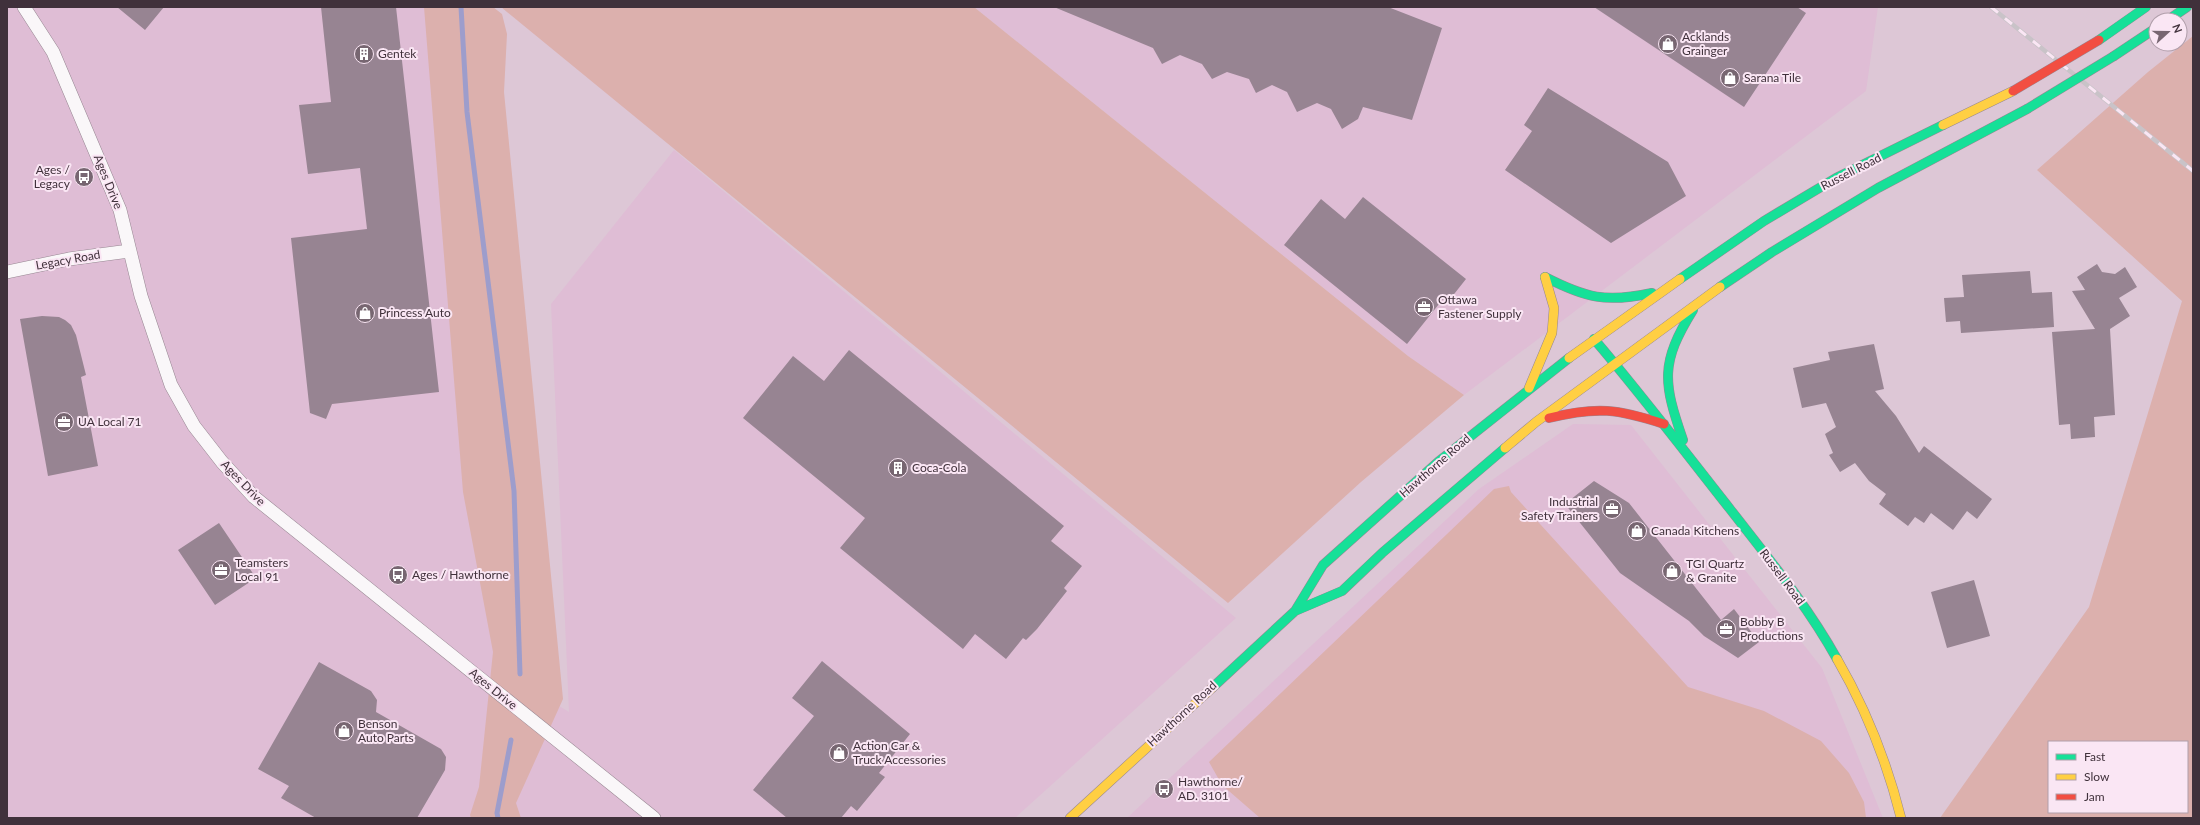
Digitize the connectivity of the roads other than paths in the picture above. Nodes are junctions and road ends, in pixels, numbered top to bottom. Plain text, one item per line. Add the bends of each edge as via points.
1 (24, 7) edge
2 (2146, 7) edge
3 (2148, 33) edge
4 (129, 251) junction
5 (7, 272) edge
6 (1662, 291) junction
7 (1702, 298) junction
8 (1594, 339) junction
9 (1615, 364) junction
10 (1528, 389) junction
11 (1536, 422) junction
12 (1664, 424) junction
13 (1687, 453) junction
14 (1295, 611) junction
15 (654, 818) edge
16 (1070, 818) edge
17 (1901, 818) edge

1 - 4 street, Ages Drive via 53,52 86,128 120,210
2 - 6 main road, Russell Road, bridge via 2099,40 2013,91 1836,178 1764,221
3 - 7 main road, bridge via 2027,109 1878,188
4 - 5 street, Legacy Road via 75,258
4 - 15 street, Ages Drive via 141,296 171,384 194,426 254,497
6 - 8 main road, Russell Road
6 - 10 main road via 1630,298 1601,300 1573,292 1546,277 1554,308 1553,328
7 - 9 main road
7 - 13 main road via 1676,338 1666,367 1668,392
8 - 9 main road, Russell Road
8 - 10 main road, Hawthorne Road
9 - 11 main road, Hawthorne Road
9 - 12 main road, Russell Road
10 - 14 main road, Hawthorne Road via 1438,462 1323,565
11 - 12 main road via 1576,410 1603,408 1615,409
11 - 14 main road, Hawthorne Road via 1382,553 1342,591
12 - 13 main road, Russell Road
13 - 17 main road, Russell Road via 1796,594 1832,648 1856,693 1877,743
14 - 16 main road, Hawthorne Road

